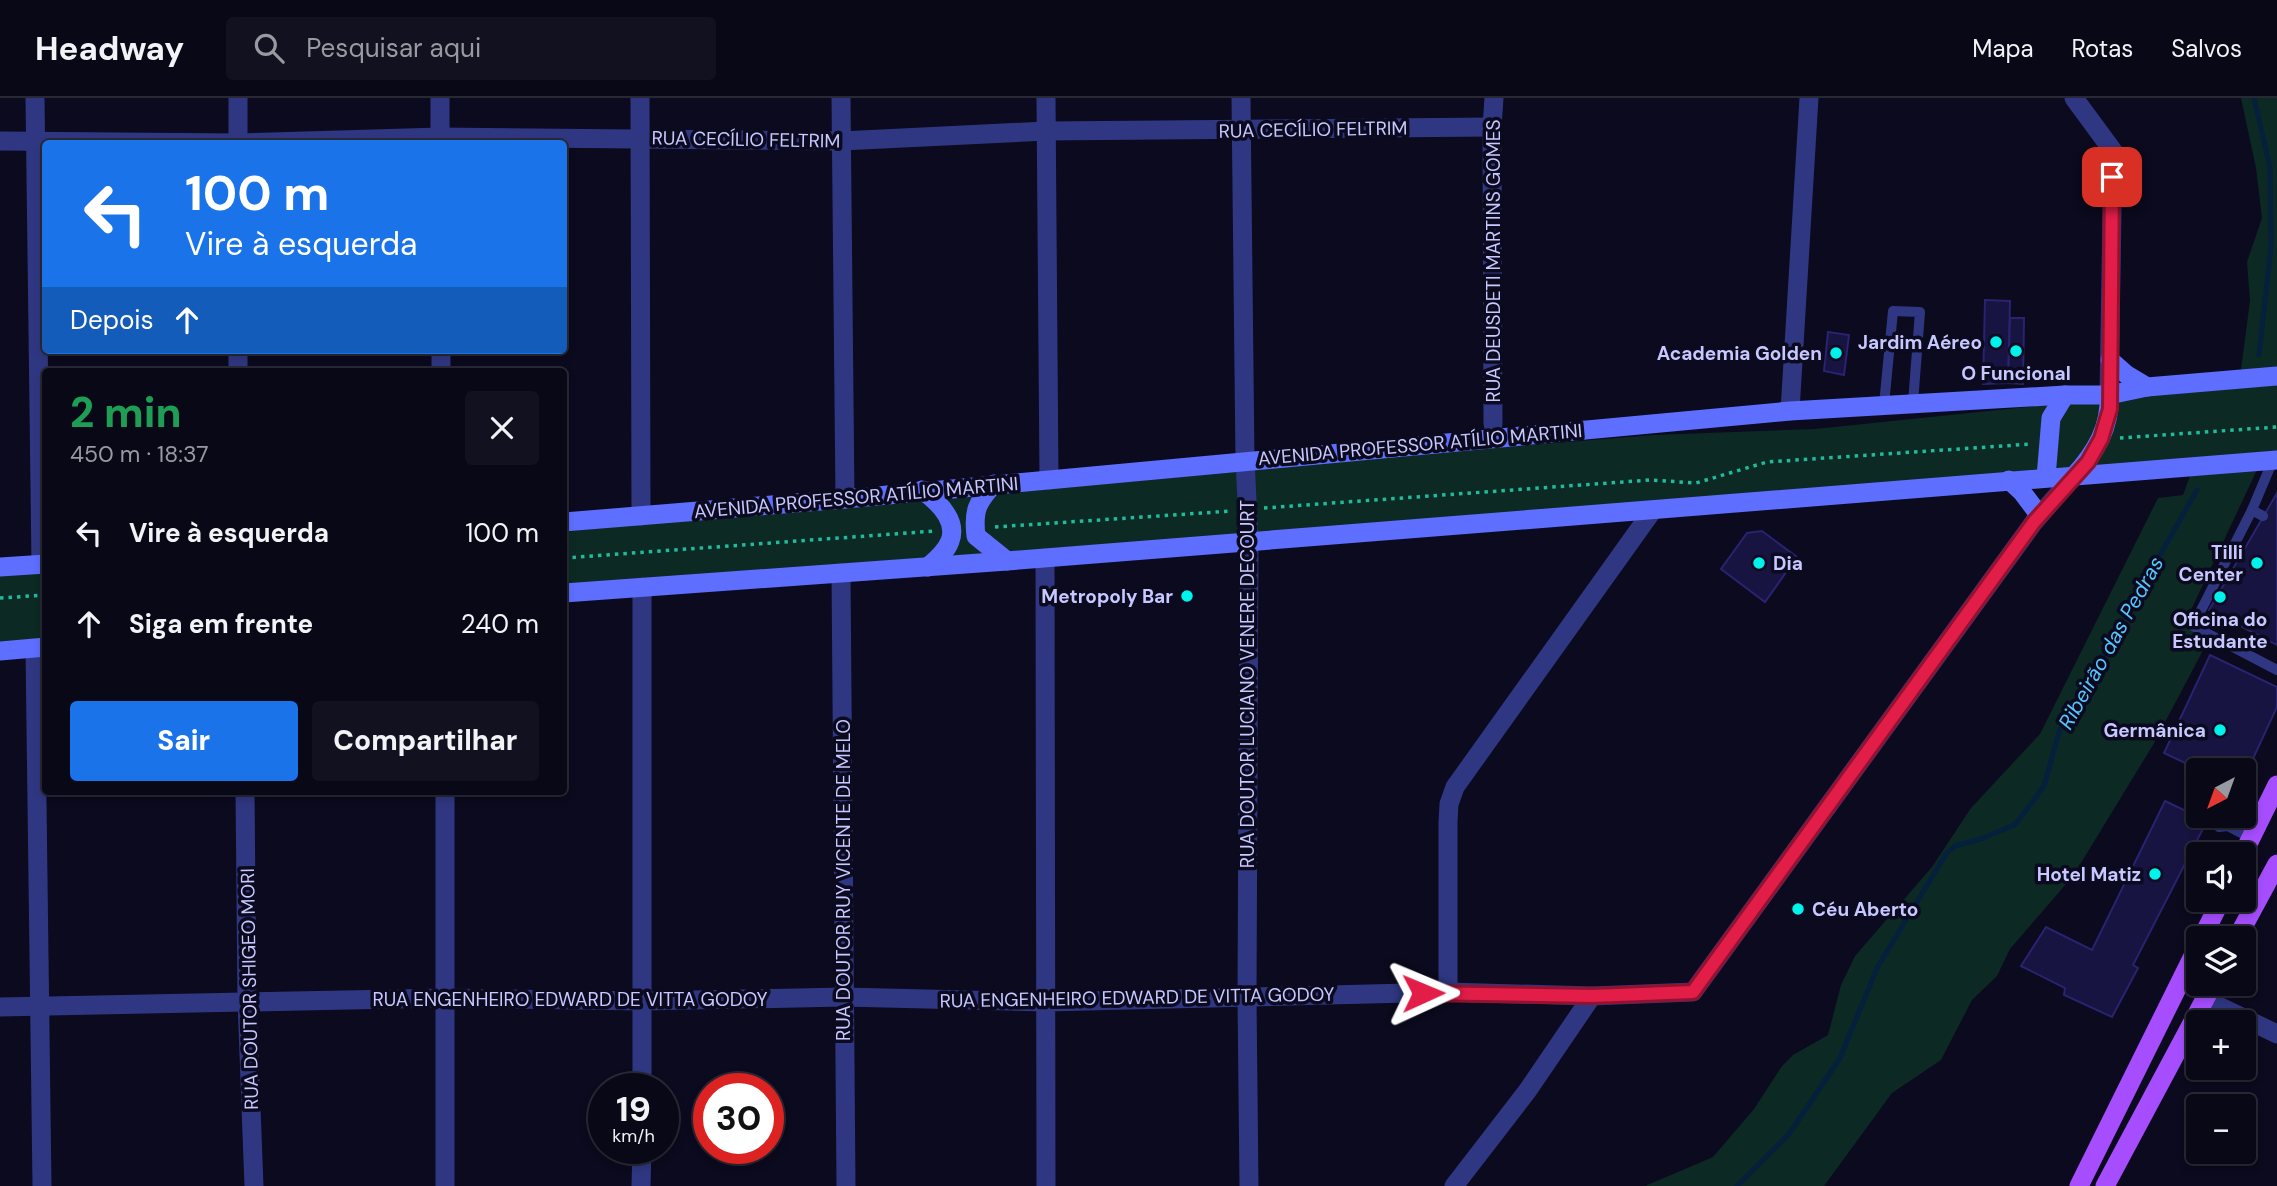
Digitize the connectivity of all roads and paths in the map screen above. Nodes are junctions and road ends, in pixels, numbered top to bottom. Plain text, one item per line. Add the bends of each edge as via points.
1 (35, 98) edge
2 (238, 98) edge
3 (440, 98) edge
4 (640, 98) edge
5 (841, 98) edge
6 (1046, 98) edge
7 (1241, 98) edge
8 (1494, 98) edge
9 (1809, 98) edge
10 (2074, 98) edge
11 (1492, 127) junction
12 (1242, 130) junction
13 (1046, 131) junction
14 (640, 138) junction
15 (238, 140) edge
16 (440, 140) edge
17 (507, 140) edge
18 (0, 141) edge
19 (841, 141) junction
20 (35, 142) junction
21 (42, 142) edge
22 (2110, 360) junction
23 (2277, 376) edge
24 (2147, 387) junction
25 (2065, 395) junction
26 (2109, 395) junction
27 (1913, 403) junction
28 (1884, 405) junction
29 (1790, 411) junction
30 (1493, 424) dead end
31 (2277, 428) edge
32 (2101, 439) junction
33 (2049, 442) junction
34 (1245, 460) junction
35 (2275, 460) edge
36 (2074, 476) junction
37 (2046, 477) junction
38 (1049, 480) junction
39 (2009, 480) junction
40 (994, 484) junction
41 (922, 490) junction
42 (845, 499) junction
43 (1247, 510) junction
44 (1653, 510) junction
45 (2252, 510) junction
46 (42, 511) edge
47 (641, 516) junction
48 (2263, 516) dead end
49 (2035, 517) junction
50 (567, 522) edge
51 (975, 528) junction
52 (950, 530) junction
53 (1249, 542) junction
54 (567, 558) edge
55 (1045, 558) junction
56 (1007, 561) junction
57 (42, 564) edge
58 (0, 567) edge
59 (928, 567) junction
60 (841, 573) junction
61 (642, 587) junction
62 (567, 593) edge
63 (42, 595) edge
64 (0, 598) edge
65 (40, 648) edge
66 (0, 651) edge
67 (2277, 670) edge
68 (2277, 785) edge
69 (245, 795) edge
70 (445, 795) edge
71 (2225, 828) edge
72 (2242, 842) edge
73 (2249, 842) edge
74 (2277, 864) edge
75 (2243, 926) edge
76 (2186, 970) edge
77 (1448, 992) junction
78 (1592, 996) junction
79 (2206, 996) edge
80 (2217, 996) edge
81 (446, 998) junction
82 (844, 998) junction
83 (1247, 998) junction
84 (247, 1001) junction
85 (643, 1001) junction
86 (1046, 1002) junction
87 (41, 1006) junction
88 (0, 1007) edge
89 (2277, 1034) edge
90 (642, 1073) edge
91 (642, 1164) edge
92 (42, 1186) edge
93 (254, 1186) edge
94 (445, 1186) edge
95 (641, 1186) edge
96 (846, 1186) edge
97 (1046, 1186) edge
98 (1249, 1186) edge
99 (1454, 1186) edge
100 (2079, 1186) edge
101 (2105, 1186) edge

1 - 20 street
2 - 15 street
3 - 16 street
4 - 14 street
5 - 19 street
6 - 13 street
7 - 12 street, RUA DOUTOR LUCIANO VENERE DECOURT
8 - 11 street, RUA DEUSDETI MARTINS GOMES
9 - 29 street
10 - 22 street via 2113,151
11 - 12 street, RUA CECÍLIO FELTRIM
11 - 30 street, RUA DEUSDETI MARTINS GOMES
12 - 13 street, RUA CECÍLIO FELTRIM
12 - 34 street, RUA DOUTOR LUCIANO VENERE DECOURT
13 - 19 street, RUA CECÍLIO FELTRIM
13 - 38 street
14 - 17 street, RUA CECÍLIO FELTRIM
14 - 19 street, RUA CECÍLIO FELTRIM
14 - 47 street
18 - 20 street, RUA CECÍLIO FELTRIM
19 - 42 street
20 - 21 street, RUA CECÍLIO FELTRIM
20 - 46 street
22 - 24 main road
22 - 26 street
23 - 24 main road, AVENIDA PROFESSOR ATÍLIO MARTINI
24 - 26 main road, AVENIDA PROFESSOR ATÍLIO MARTINI
25 - 26 main road, AVENIDA PROFESSOR ATÍLIO MARTINI
25 - 27 main road, AVENIDA PROFESSOR ATÍLIO MARTINI
25 - 33 main road via 2051,418
26 - 32 main road
27 - 28 main road, AVENIDA PROFESSOR ATÍLIO MARTINI
27 - 28 lane via 1920,312 1894,311
28 - 29 main road, AVENIDA PROFESSOR ATÍLIO MARTINI
29 - 34 main road, AVENIDA PROFESSOR ATÍLIO MARTINI
31 - 32 path
32 - 36 main road
33 - 37 main road
33 - 43 path via 1767,462 1696,483 1650,480
34 - 38 main road, AVENIDA PROFESSOR ATÍLIO MARTINI
34 - 43 street, RUA DOUTOR LUCIANO VENERE DECOURT
35 - 36 main road
35 - 45 lane
36 - 37 main road
36 - 49 street, RUA ENGENHEIRO EDWARD DE VITTA GODOY
37 - 39 main road
37 - 49 street, RUA ENGENHEIRO EDWARD DE VITTA GODOY
38 - 40 main road, AVENIDA PROFESSOR ATÍLIO MARTINI
39 - 44 main road
39 - 49 main road via 2022,492
40 - 41 main road, AVENIDA PROFESSOR ATÍLIO MARTINI
40 - 51 main road via 979,500
41 - 42 main road, AVENIDA PROFESSOR ATÍLIO MARTINI
41 - 52 main road via 939,502
42 - 47 main road, AVENIDA PROFESSOR ATÍLIO MARTINI
43 - 51 path
43 - 53 street, RUA DOUTOR LUCIANO VENERE DECOURT
44 - 53 main road
44 - 77 street via 1455,787 1448,822
45 - 48 lane
45 - 67 lane via 2193,626
47 - 50 main road, AVENIDA PROFESSOR ATÍLIO MARTINI
49 - 78 street, RUA ENGENHEIRO EDWARD DE VITTA GODOY via 1693,992
51 - 56 main road via 976,536
52 - 54 path
52 - 59 main road via 951,540
53 - 55 main road
53 - 83 street, RUA DOUTOR LUCIANO VENERE DECOURT
55 - 56 main road
55 - 86 street
56 - 59 main road
57 - 58 main road
59 - 60 main road
60 - 61 main road
60 - 82 street, RUA DOUTOR RUY VICENTE DE MELO
61 - 62 main road
61 - 85 street
63 - 64 path
65 - 66 main road
65 - 87 street
68 - 73 main road
69 - 84 street, RUA DOUTOR SHIGEO MORI
70 - 81 street
71 - 72 lane
74 - 75 main road
76 - 100 main road
77 - 78 street, RUA ENGENHEIRO EDWARD DE VITTA GODOY
77 - 83 street, RUA ENGENHEIRO EDWARD DE VITTA GODOY
78 - 99 street
79 - 101 main road
80 - 89 street
81 - 84 street, RUA ENGENHEIRO EDWARD DE VITTA GODOY
81 - 85 street, RUA ENGENHEIRO EDWARD DE VITTA GODOY
81 - 94 street
82 - 85 street, RUA ENGENHEIRO EDWARD DE VITTA GODOY
82 - 86 street, RUA ENGENHEIRO EDWARD DE VITTA GODOY
82 - 96 street, RUA DOUTOR RUY VICENTE DE MELO
83 - 86 street, RUA ENGENHEIRO EDWARD DE VITTA GODOY
83 - 98 street, RUA DOUTOR LUCIANO VENERE DECOURT
84 - 87 street, RUA ENGENHEIRO EDWARD DE VITTA GODOY
84 - 93 street, RUA DOUTOR SHIGEO MORI
85 - 90 street
86 - 97 street
87 - 88 street, RUA ENGENHEIRO EDWARD DE VITTA GODOY
87 - 92 street
91 - 95 street

